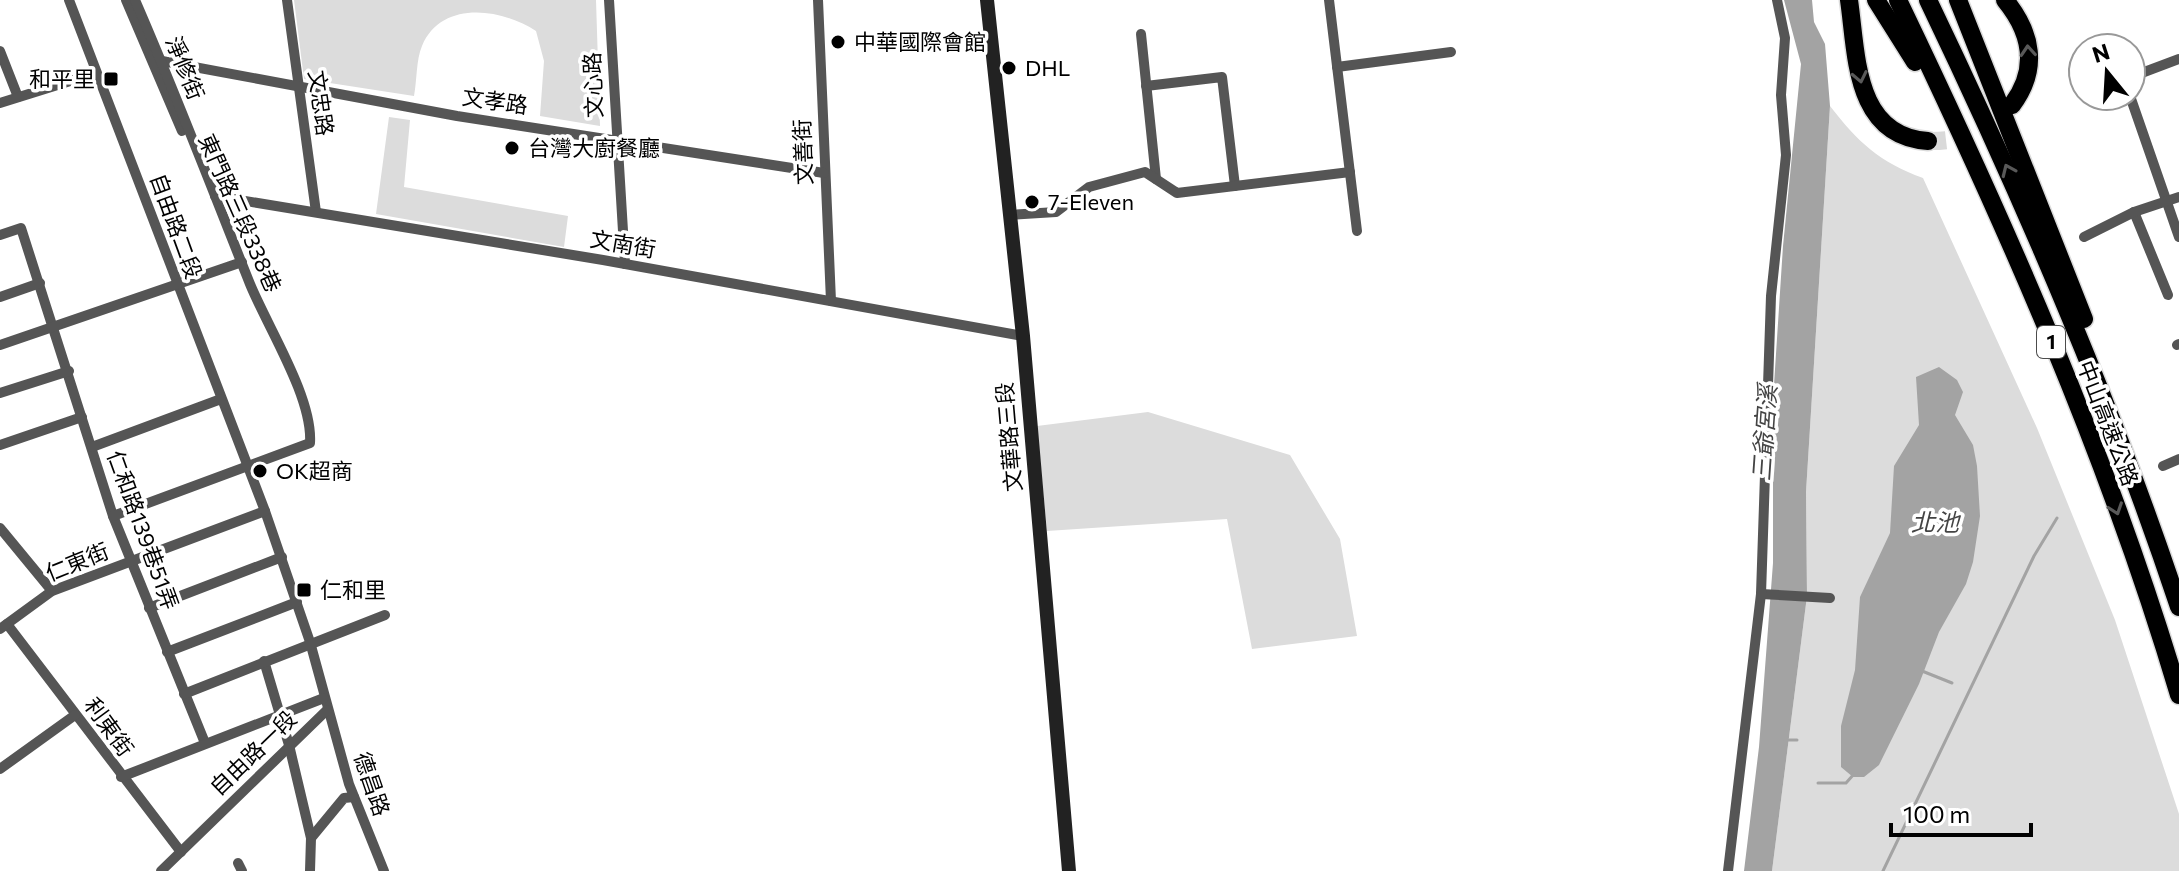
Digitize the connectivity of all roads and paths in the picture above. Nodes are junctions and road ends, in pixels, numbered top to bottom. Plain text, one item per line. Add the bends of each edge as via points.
1 (69, 0) edge
2 (126, 0) edge
3 (135, 0) edge
4 (287, 0) edge
5 (609, 0) edge
6 (818, 0) edge
7 (987, 0) edge
8 (1329, 0) edge
9 (1777, 0) edge
10 (1849, 0) edge
11 (1876, 0) edge
12 (1898, 0) edge
13 (1928, 0) edge
14 (1958, 0) edge
15 (2005, 0) edge
16 (1141, 34) dead end
17 (0, 51) edge
18 (1451, 52) dead end
19 (2179, 59) edge
20 (162, 61) junction
21 (1337, 67) junction
22 (2147, 71) edge
23 (96, 73) junction
24 (298, 86) junction
25 (1146, 86) junction
26 (18, 97) junction
27 (0, 103) edge
28 (2012, 105) tunnel mouth
29 (2136, 112) edge
30 (615, 139) junction
31 (1928, 141) tunnel mouth
32 (1350, 172) junction
33 (824, 173) junction
34 (1156, 179) junction
35 (1235, 186) junction
36 (215, 196) junction
37 (2179, 197) edge
38 (2166, 200) junction
39 (316, 212) junction
40 (2134, 212) junction
41 (1010, 215) junction
42 (1357, 231) dead end
43 (0, 235) edge
44 (2084, 237) dead end
45 (2179, 237) edge
46 (242, 262) junction
47 (625, 264) junction
48 (40, 283) junction
49 (177, 286) junction
50 (2168, 295) dead end
51 (0, 297) edge
52 (831, 301) junction
53 (54, 326) junction
54 (1023, 336) junction
55 (0, 345) edge
56 (69, 371) junction
57 (0, 393) edge
58 (221, 399) junction
59 (82, 417) junction
60 (0, 445) edge
61 (92, 447) junction
62 (2179, 459) edge
63 (2099, 461) junction
64 (247, 466) junction
65 (2163, 466) dead end
66 (265, 511) junction
67 (113, 516) junction
68 (0, 528) edge
69 (282, 557) junction
70 (131, 562) junction
71 (52, 591) junction
72 (1764, 595) junction
73 (1830, 598) dead end
74 (2176, 599) edge
75 (297, 602) junction
76 (149, 608) junction
77 (385, 615) dead end
78 (3, 627) edge
79 (310, 642) junction
80 (167, 652) junction
81 (264, 661) junction
82 (184, 694) junction
83 (2179, 695) edge
84 (324, 698) junction
85 (327, 710) junction
86 (278, 713) junction
87 (75, 715) junction
88 (205, 743) junction
89 (289, 745) junction
90 (0, 769) edge
91 (121, 777) junction
92 (354, 797) junction
93 (311, 838) junction
94 (181, 852) junction
95 (161, 871) edge
96 (310, 871) edge
97 (384, 871) edge
98 (1069, 871) edge
99 (1728, 871) edge

1 - 23 street, 自由路二段
2 - 36 street, 東門路三段338巷 via 207,189
3 - 20 street, 淨修街
4 - 24 street, 文忠路
5 - 30 street, 文心路
6 - 33 street, 文善街
7 - 41 street, 文華路三段
8 - 21 street
9 - 72 street via 1785,38 1781,95 1786,155 1771,296
10 -> 31 highway via 1857,65 1868,102 1895,131
11 - 63 highway via 1911,55 2067,402
12 - 63 highway, 中山高速公路 / 1 via 2005,230
74 -> 13 highway, 中山高速公路 / 1 via 2031,221
14 - 74 highway via 2134,447
28 -> 15 highway via 2026,82 2030,53 2023,25
16 - 25 street
17 - 26 street
18 - 21 street
19 - 22 street
20 - 24 street, 文孝路
20 - 36 street, 淨修街
21 - 32 street
23 - 26 street
23 - 49 street, 自由路二段
24 - 30 street, 文孝路
24 - 39 street, 文忠路
25 - 34 street
25 - 35 street via 1222,77
26 - 27 street
29 - 38 street
30 - 33 street, 文孝路
30 - 47 street, 文心路
32 - 35 street
32 - 42 street
33 - 52 street, 文善街
34 - 35 street via 1177,193
34 - 41 street via 1145,172 1129,175 1089,187 1056,212
36 - 39 street, 文南街
36 - 46 street, 東門路三段338巷
37 - 38 street
38 - 40 street
38 - 45 street
39 - 47 street, 文南街
40 - 44 street
40 - 50 street
41 - 54 street, 文華路三段
43 - 48 street, 仁和路139巷51弄 via 21,228
46 - 49 street
46 - 64 street, 東門路三段338巷 via 306,404 310,443
47 - 52 street, 文南街
48 - 51 street
48 - 53 street, 仁和路139巷51弄
49 - 53 street
49 - 58 street, 自由路二段
52 - 54 street, 文南街
53 - 55 street
53 - 56 street, 仁和路139巷51弄
54 - 98 street, 文華路三段
56 - 57 street
56 - 59 street, 仁和路139巷51弄
58 - 61 street
58 - 64 street, 自由路二段
59 - 60 street
59 - 61 street, 仁和路139巷51弄
61 - 67 street, 仁和路139巷51弄
62 - 65 street
63 -> 83 highway, 中山高速公路 / 1
64 - 66 street, 自由路一段
64 - 67 street
66 - 69 street, 自由路一段
66 - 70 street, 仁東街
67 - 70 street, 仁和路139巷51弄
68 - 71 street
69 - 75 street, 自由路一段
69 - 76 street
70 - 71 street, 仁東街
70 - 76 street, 仁和路139巷51弄
71 - 78 street, 仁東街
72 - 73 street
72 - 99 street
75 - 79 street, 自由路一段
75 - 80 street
76 - 80 street, 仁和路139巷51弄
77 - 79 street
78 - 87 street, 利東街
79 - 81 street
79 - 84 street, 自由路一段
80 - 82 street, 仁和路139巷51弄
81 - 82 street
81 - 86 street
82 - 88 street, 仁和路139巷51弄
84 - 85 street, 自由路一段
84 - 86 street
85 - 89 street, 自由路一段
85 - 92 street, 德昌路
86 - 88 street
86 - 89 street
87 - 90 street
87 - 91 street, 利東街
88 - 91 street
89 - 93 street
89 - 94 street, 自由路一段
91 - 94 street, 利東街
92 - 93 street via 344,798
92 - 97 street, 德昌路
93 - 96 street
94 - 95 street, 自由路一段

